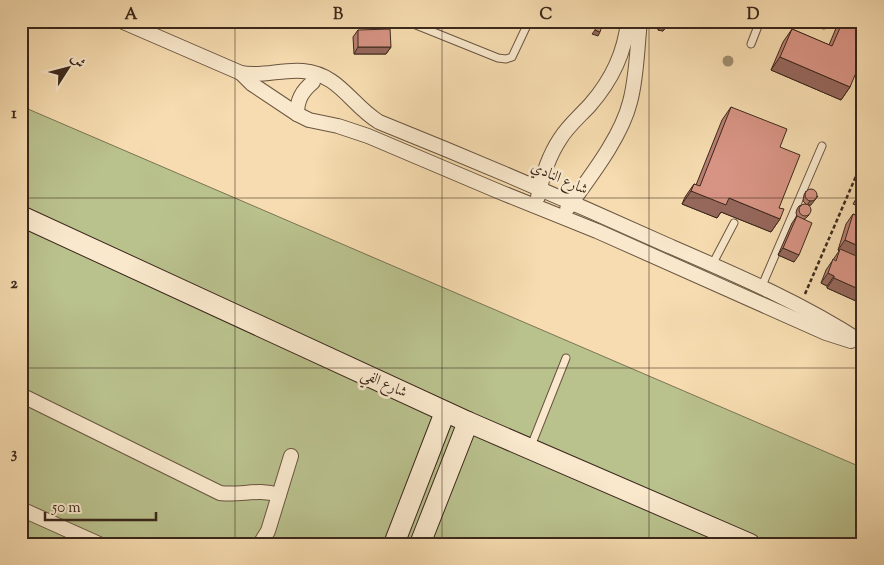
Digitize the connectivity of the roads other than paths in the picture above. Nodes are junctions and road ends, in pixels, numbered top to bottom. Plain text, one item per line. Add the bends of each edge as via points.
1 (121, 21) edge
2 (406, 21) edge
3 (530, 21) edge
4 (628, 21) edge
5 (640, 21) edge
6 (760, 21) edge
7 (813, 21) edge
8 (830, 21) edge
9 (751, 44) dead end
10 (241, 73) junction
11 (265, 74) junction
12 (313, 82) junction
13 (297, 114) junction
14 (379, 122) junction
15 (822, 146) dead end
16 (540, 189) junction
17 (571, 202) junction
18 (536, 207) junction
19 (21, 216) edge
20 (560, 217) junction
21 (734, 223) dead end
22 (712, 265) junction
23 (761, 288) junction
24 (863, 344) edge
25 (566, 358) dead end
26 (21, 395) edge
27 (445, 412) junction
28 (468, 422) junction
29 (530, 449) junction
30 (291, 456) dead end
31 (279, 495) junction
32 (21, 509) edge
33 (99, 544) edge
34 (260, 544) edge
35 (394, 544) edge
36 (420, 544) edge
37 (750, 544) edge

1 - 10 street, شارع النادي
2 - 3 lane via 506,59 512,57
4 - 16 street via 615,69 599,94 560,139 545,168
5 - 17 street via 634,80 622,125
6 - 9 lane
7 - 8 lane via 824,25
10 - 11 street, شارع النادي
10 - 13 street, شارع النادي
11 - 12 street
11 - 14 street, شارع النادي via 304,71 317,74 343,89
12 - 13 street via 299,99
12 - 14 street via 333,93 368,121
13 - 18 street, شارع النادي via 353,131
14 - 16 street, شارع النادي
15 - 23 lane
16 - 17 street, شارع النادي
16 - 18 street
17 - 20 street
17 - 22 street, شارع النادي
18 - 20 street, شارع النادي
19 - 27 street, شارع الفي
20 - 24 street, شارع النادي via 826,333
21 - 22 lane
22 - 23 street, شارع النادي
23 - 24 street, شارع النادي via 800,306
25 - 29 lane
26 - 31 street via 220,493 260,491
27 - 28 street, شارع الفي
27 - 35 street
28 - 29 street, شارع الفي
28 - 36 street
29 - 37 street, شارع الفي
30 - 31 street
31 - 34 street via 268,531
32 - 33 street

